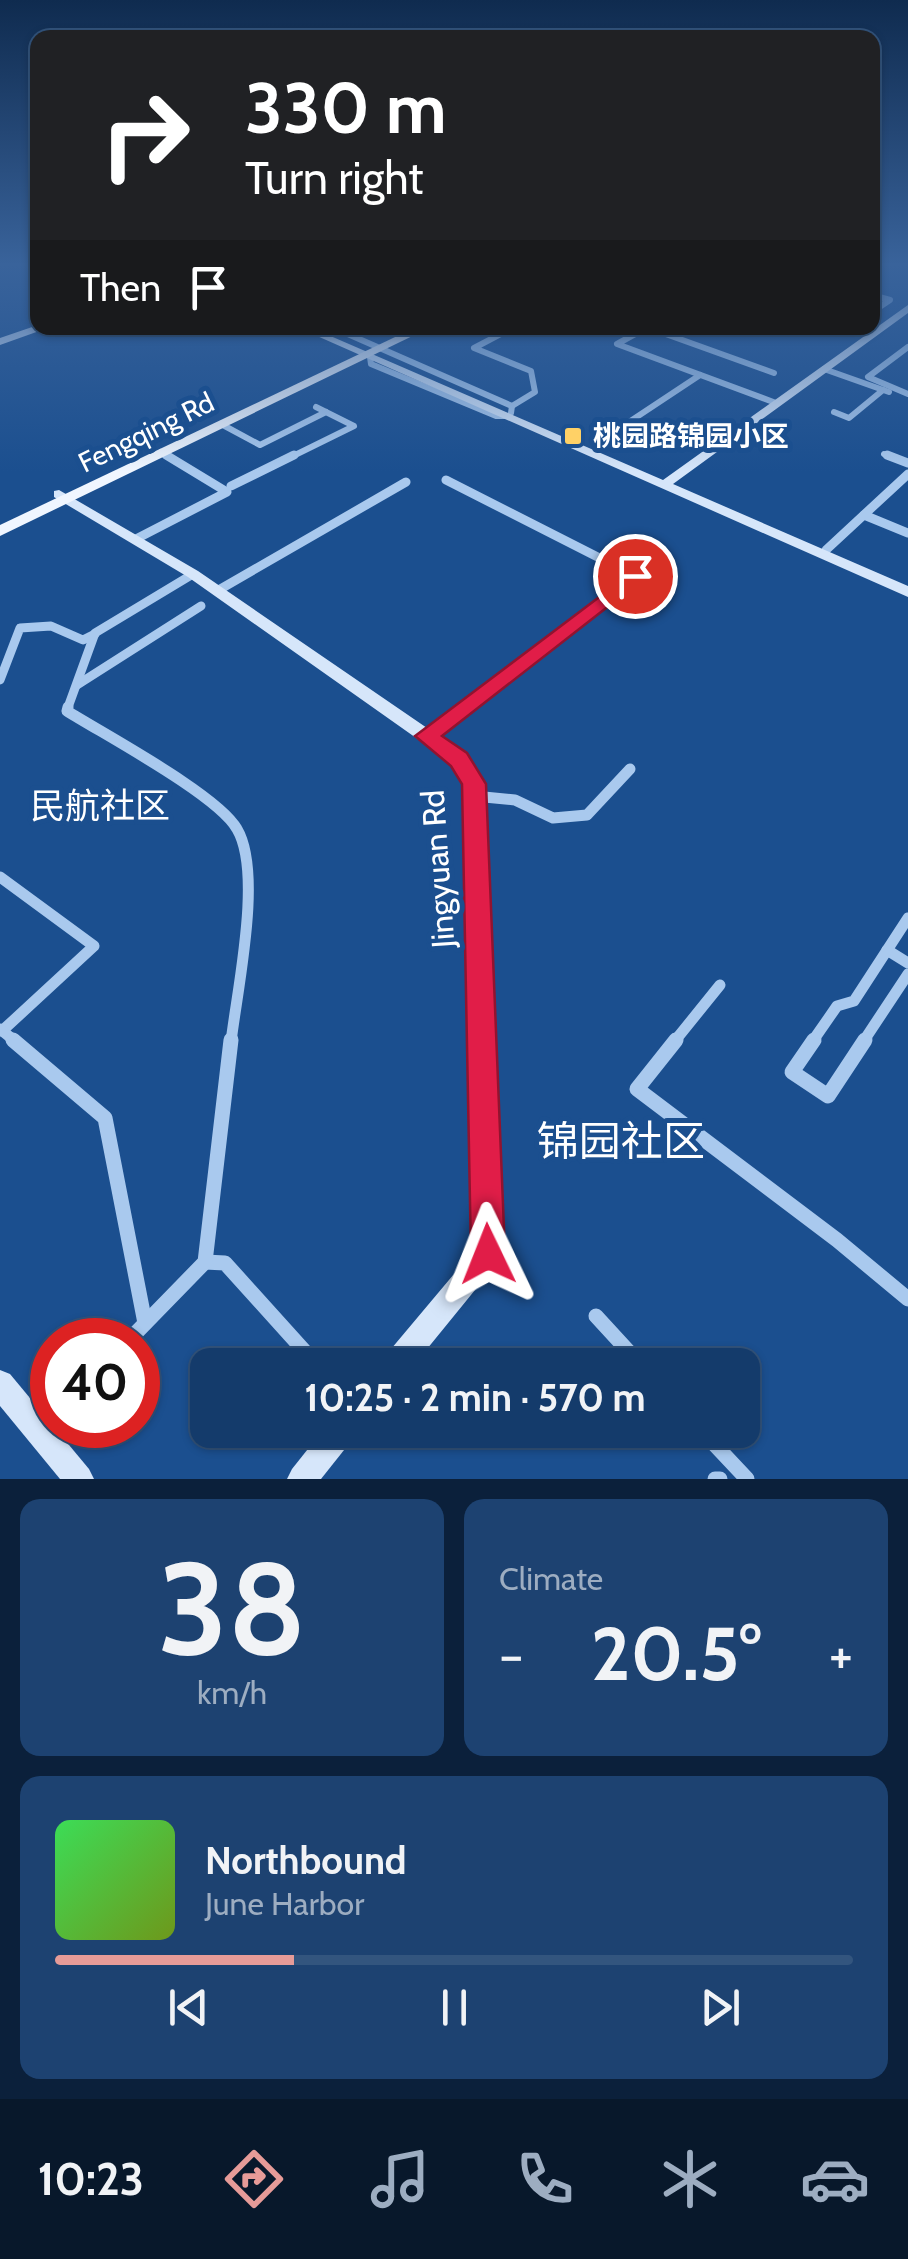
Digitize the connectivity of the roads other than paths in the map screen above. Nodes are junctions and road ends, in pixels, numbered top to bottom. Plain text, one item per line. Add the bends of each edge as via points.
1 (323, 335) edge
2 (332, 335) edge
3 (344, 335) edge
4 (394, 335) edge
5 (406, 335) edge
6 (499, 335) edge
7 (634, 335) edge
8 (668, 335) edge
9 (872, 335) edge
10 (908, 347) edge
11 (368, 351) junction
12 (824, 370) junction
13 (774, 372) dead end
14 (700, 375) junction
15 (883, 390) junction
16 (907, 394) edge
17 (776, 403) junction
18 (316, 407) dead end
19 (326, 412) junction
20 (510, 412) junction
21 (834, 412) dead end
22 (221, 424) junction
23 (670, 445) dead end
24 (161, 452) junction
25 (884, 454) dead end
26 (908, 463) edge
27 (908, 474) edge
28 (446, 480) dead end
29 (406, 482) dead end
30 (666, 483) junction
31 (231, 486) dead end
32 (64, 496) junction
33 (864, 514) junction
34 (0, 522) edge
35 (0, 531) edge
36 (908, 532) edge
37 (136, 539) junction
38 (826, 550) junction
39 (193, 574) junction
40 (908, 589) edge
41 (209, 598) junction
42 (96, 633) junction
43 (0, 680) edge
44 (77, 685) junction
45 (426, 736) junction
46 (630, 769) dead end
47 (474, 796) junction
48 (0, 877) edge
49 (908, 918) edge
50 (887, 950) junction
51 (908, 963) edge
52 (908, 974) edge
53 (720, 986) dead end
54 (1, 1030) edge
55 (204, 1262) junction
56 (908, 1299) edge
57 (596, 1316) dead end
58 (144, 1318) edge
59 (151, 1318) edge
60 (302, 1348) edge
61 (410, 1348) edge
62 (625, 1348) edge
63 (0, 1384) edge
64 (30, 1411) edge
65 (60, 1448) edge
66 (327, 1448) edge
67 (719, 1448) edge
68 (79, 1479) edge
69 (302, 1479) edge
70 (747, 1479) edge

1 - 11 street
2 - 11 street
3 - 11 street
4 - 11 main road, Fengqing Rd
5 - 11 main road, Fengqing Rd
6 - 20 street via 474,348 531,371 535,392
7 - 14 street via 617,344
8 - 13 street
9 - 12 street
10 - 16 street via 868,377
11 - 20 street
11 - 22 main road, Fengqing Rd
11 - 32 main road, Fengqing Rd
12 - 15 street
12 - 17 street
14 - 17 street
14 - 23 street via 624,426
15 - 16 street
15 - 21 street via 849,418
17 - 30 street
18 - 19 street
19 - 22 street via 260,445
19 - 31 street via 354,426
20 - 30 street
22 - 24 main road, Fengqing Rd
24 - 32 main road, Fengqing Rd
24 - 37 street via 227,492
25 - 26 street
27 - 33 street
28 - 45 street via 635,576
29 - 41 street
30 - 38 street
30 - 40 street
32 - 34 main road, Fengqing Rd
32 - 35 main road, Fengqing Rd
32 - 37 street, Jingyuan Rd
33 - 36 street
33 - 38 street
37 - 39 street, Jingyuan Rd
38 - 40 street
39 - 41 street, Jingyuan Rd
39 - 42 street
41 - 44 street
41 - 45 street, Jingyuan Rd
42 - 43 street via 83,640 51,626 20,628
42 - 44 street
44 - 55 street via 68,711 218,806 239,825 244,844 249,890
45 - 47 street, Jingyuan Rd via 459,760
46 - 47 street via 587,814 553,818 516,800
47 - 61 street, Jingyuan Rd via 488,1254
48 - 54 street via 94,946
49 - 50 street
50 - 51 street
50 - 52 street via 854,1002 838,1006 792,1072 828,1096
53 - 56 street via 638,1088
54 - 58 street via 105,1118
55 - 59 street
55 - 60 street via 225,1263
57 - 62 street
63 - 64 street
65 - 68 street
66 - 69 street
67 - 70 street

